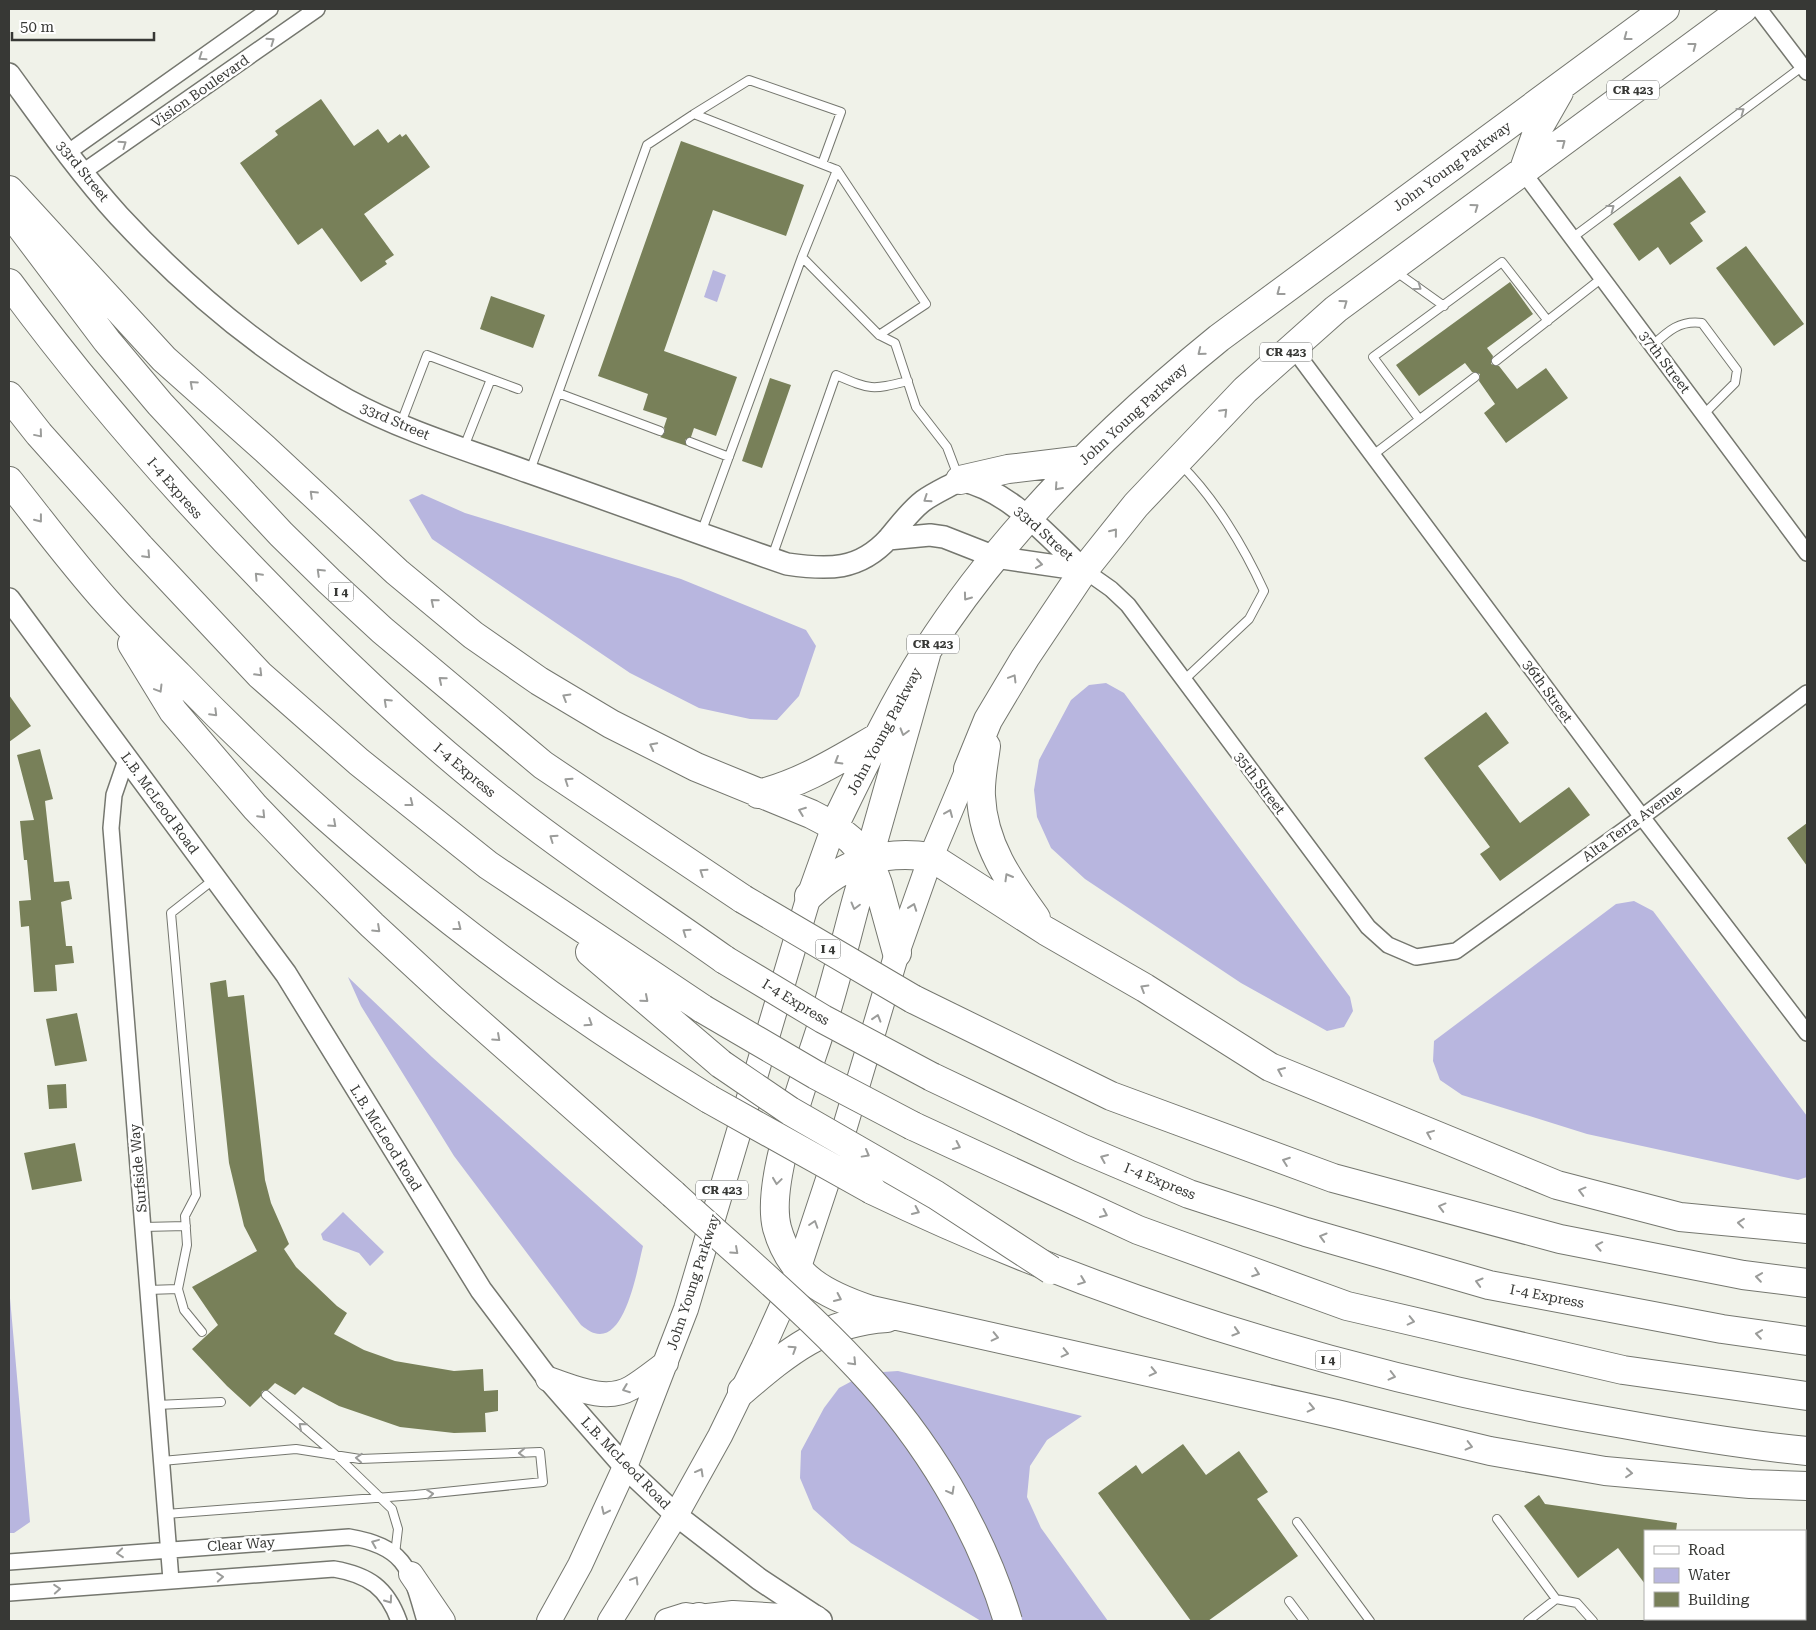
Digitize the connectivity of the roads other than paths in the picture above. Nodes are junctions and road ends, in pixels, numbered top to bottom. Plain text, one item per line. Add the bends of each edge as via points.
1 (270, 9) edge
2 (317, 9) edge
3 (1665, 9) edge
4 (1743, 9) edge
5 (1759, 9) edge
6 (1805, 69) edge
7 (9, 74) edge
8 (1564, 84) junction
9 (694, 114) junction
10 (67, 153) junction
11 (822, 164) junction
12 (837, 170) junction
13 (83, 172) junction
14 (1523, 172) junction
15 (9, 190) edge
16 (9, 211) edge
17 (1572, 238) junction
18 (802, 256) junction
19 (1392, 269) junction
20 (1602, 278) junction
21 (9, 283) edge
22 (1444, 306) junction
23 (1548, 321) junction
24 (879, 335) junction
25 (1653, 345) junction
26 (1292, 347) junction
27 (1496, 361) dead end
28 (1475, 377) dead end
29 (492, 379) junction
30 (908, 381) junction
31 (518, 389) dead end
32 (558, 393) junction
33 (9, 396) edge
34 (1704, 414) junction
35 (1419, 419) junction
36 (400, 424) junction
37 (660, 432) dead end
38 (690, 442) dead end
39 (464, 449) junction
40 (1373, 455) junction
41 (729, 457) junction
42 (1083, 460) junction
43 (1177, 460) junction
44 (529, 472) junction
45 (960, 480) junction
46 (9, 481) edge
47 (1029, 519) junction
48 (701, 533) junction
49 (888, 539) junction
50 (1807, 553) edge
51 (995, 557) junction
52 (771, 559) junction
53 (1084, 570) junction
54 (9, 599) edge
55 (107, 602) junction
56 (927, 651) junction
57 (1184, 680) junction
58 (1807, 693) edge
59 (988, 720) junction
60 (880, 736) junction
61 (126, 758) junction
62 (968, 770) joint
63 (758, 794) junction
64 (1642, 817) junction
65 (834, 826) junction
66 (930, 857) junction
67 (868, 860) junction
68 (488, 865) junction
69 (215, 878) junction
70 (809, 896) junction
71 (1046, 931) junction
72 (1456, 952) joint
73 (896, 953) junction
74 (1807, 1033) edge
75 (186, 1226) junction
76 (143, 1227) junction
77 (1807, 1229) edge
78 (798, 1270) junction
79 (1051, 1270) junction
80 (1807, 1284) edge
81 (178, 1289) junction
82 (148, 1290) junction
83 (906, 1317) junction
84 (202, 1332) dead end
85 (1807, 1341) edge
86 (666, 1363) junction
87 (548, 1379) junction
88 (742, 1391) junction
89 (266, 1396) dead end
90 (1807, 1396) edge
91 (221, 1402) dead end
92 (158, 1405) junction
93 (1807, 1451) edge
94 (337, 1456) junction
95 (162, 1461) junction
96 (625, 1467) junction
97 (1807, 1486) edge
98 (381, 1498) junction
99 (166, 1514) junction
100 (676, 1515) junction
101 (1496, 1519) dead end
102 (1298, 1522) dead end
103 (169, 1549) junction
104 (395, 1554) junction
105 (9, 1562) edge
106 (411, 1574) junction
107 (171, 1580) junction
108 (9, 1592) edge
109 (1556, 1599) junction
110 (1289, 1601) dead end
111 (697, 1619) edge
112 (819, 1620) edge
113 (399, 1621) edge
114 (426, 1621) edge
115 (443, 1621) edge
116 (549, 1621) edge
117 (610, 1621) edge
118 (667, 1621) edge
119 (1008, 1621) edge
120 (1304, 1621) edge
121 (1370, 1621) edge
122 (1528, 1621) edge
123 (1593, 1621) edge

1 -> 10 street, Vision Boulevard
13 -> 2 street, Vision Boulevard
3 -> 8 highway, John Young Parkway / CR 423
14 -> 4 highway, CR 423
5 - 6 street
17 -> 6 lane
7 - 10 street, 33rd Street
8 - 14 highway via 1539,127
8 -> 42 highway, John Young Parkway / CR 423 via 1218,338 1165,382
9 - 11 lane
9 - 11 lane via 749,80 841,112
9 - 32 lane via 647,145
10 - 13 street, 33rd Street
11 - 12 lane
12 - 18 lane
12 - 24 lane via 926,304
13 - 36 street, 33rd Street via 118,215 183,280 245,331 318,383
14 - 17 street, 37th Street
19 -> 14 highway, CR 423
63 -> 15 highway via 611,724 539,681 473,635 397,572 164,359
80 -> 16 highway, I 4, bridge via 1743,1275 1560,1239 1333,1178 1111,1096 913,999 743,899 543,765 382,630 329,581 160,404 107,341
17 - 20 street, 37th Street
18 - 24 lane
18 - 41 lane
19 -> 22 lane
26 -> 19 highway, CR 423 via 1336,309
20 - 23 lane
20 - 25 street, 37th Street
85 -> 21 highway, I-4 Express, bridge via 1722,1329 1489,1285 1189,1194 1081,1148 932,1077 823,1019 725,960 519,814 417,729 326,645 192,507 113,416
22 - 23 lane via 1502,262
22 - 35 lane via 1373,358
23 - 27 lane
24 - 30 lane via 895,343
25 - 34 street, 37th Street
25 - 34 lane via 1672,328 1689,321 1702,323 1737,370 1735,383
26 - 40 street, 36th Street
43 -> 26 highway, CR 423
28 - 35 lane
29 - 31 lane
29 - 36 lane via 427,355
29 - 39 lane
30 - 45 lane via 916,407 947,448
30 - 52 lane via 877,388 865,387 836,375
32 - 37 lane
32 - 44 lane
33 -> 68 highway via 140,547 260,675 359,762
34 - 50 street, 37th Street
35 - 40 lane
36 - 39 street, 33rd Street
38 - 41 lane
39 - 44 street, 33rd Street
40 - 64 street, 36th Street
41 - 48 lane
42 - 45 highway via 1008,469
42 -> 47 highway, John Young Parkway / CR 423
53 -> 43 highway, CR 423
43 - 57 lane via 1195,478 1244,551 1264,591 1249,619
44 - 48 street, 33rd Street
45 - 47 street, 33rd Street via 978,484 1002,497
45 -> 49 street, 33rd Street via 924,501
46 -> 55 highway, I 4
47 - 51 highway, John Young Parkway / CR 423
47 - 53 street, 33rd Street
48 - 52 street, 33rd Street
49 - 51 street, 33rd Street via 944,537
49 - 52 street, 33rd Street via 864,558 842,567 821,569
51 -> 53 street, 33rd Street
51 -> 56 highway, John Young Parkway / CR 423
53 - 57 street, 35th Street via 1112,589 1128,605
59 -> 53 highway, CR 423
54 - 61 street, L.B. McLeod Road
55 -> 79 highway, I 4, bridge via 285,782 399,882 582,1018 709,1099 872,1190
55 -> 119 highway, bridge via 173,711 255,807 372,925 836,1344 896,1411 937,1470 963,1515
56 - 60 highway, John Young Parkway / CR 423
56 -> 67 highway
57 - 72 street, 35th Street via 1368,927 1388,945 1416,957
58 - 64 street, Alta Terra Avenue
59 - 62 highway, CR 423
71 -> 59 highway via 993,852 986,829 980,795
60 -> 63 highway via 812,776
60 - 65 highway, John Young Parkway / CR 423
61 - 69 street, L.B. McLeod Road
61 - 76 street, Surfside Way via 114,795 112,828
66 -> 62 main road, CR 423
65 -> 63 highway
64 - 72 street, Alta Terra Avenue
64 - 74 street, 36th Street
65 - 67 highway
65 - 70 main road, John Young Parkway / CR 423
66 - 67 highway via 903,854
66 - 71 highway
73 -> 66 main road, CR 423
67 - 70 highway via 846,867 826,879
67 - 73 highway via 878,884
67 -> 78 highway via 827,1010 779,1166 775,1194 777,1226 786,1252
68 -> 79 highway, bridge via 721,1064 790,1111 936,1196
68 -> 90 highway, bridge via 703,1009 816,1075 912,1126 1138,1230 1347,1306 1623,1370
69 - 75 lane via 171,913 196,1195 185,1216
69 - 87 street, L.B. McLeod Road via 286,974 481,1290
70 - 86 main road, John Young Parkway / CR 423 via 686,1309
77 -> 71 highway via 1680,1217 1557,1185 1270,1066
78 -> 73 main road, CR 423 via 841,1140
75 - 76 lane
75 - 81 lane via 187,1245
76 - 82 street, Surfside Way
78 -> 83 highway via 823,1291 843,1301
78 - 88 main road, CR 423
79 -> 93 highway, I 4 via 1177,1314 1324,1359 1454,1392 1680,1434
81 - 82 lane
81 - 84 lane via 184,1310
82 - 92 street, Surfside Way
88 -> 83 highway via 790,1351 817,1336 852,1323
83 -> 97 highway via 1490,1450 1605,1471
86 -> 87 main road via 630,1389 608,1395
86 - 96 main road, John Young Parkway / CR 423
87 - 96 street, L.B. McLeod Road
100 -> 88 main road, CR 423
94 -> 89 lane
91 - 92 lane
92 - 95 street, Surfside Way
94 - 95 lane via 296,1449
94 - 98 lane
98 -> 94 lane via 543,1482 540,1452 360,1459
95 - 99 street, Surfside Way
96 - 100 street, L.B. McLeod Road
96 -> 116 main road, John Young Parkway / CR 423 via 580,1565
98 - 99 lane
98 - 104 lane via 396,1517
99 - 103 street, Surfside Way
100 - 112 street, L.B. McLeod Road
117 -> 100 main road, CR 423
101 - 109 lane
102 - 121 lane
104 -> 103 street, Clear Way via 368,1540 348,1537
103 -> 105 street, Clear Way
103 - 107 street, Surfside Way
104 - 106 street, Clear Way
106 - 114 street, Clear Way
106 - 115 main road
108 -> 107 street
107 -> 113 street via 334,1569 352,1572 379,1587 392,1602
109 - 122 lane
109 - 123 lane via 1577,1603
110 - 120 lane
111 - 112 main road via 745,1613
111 - 118 main road via 686,1615

